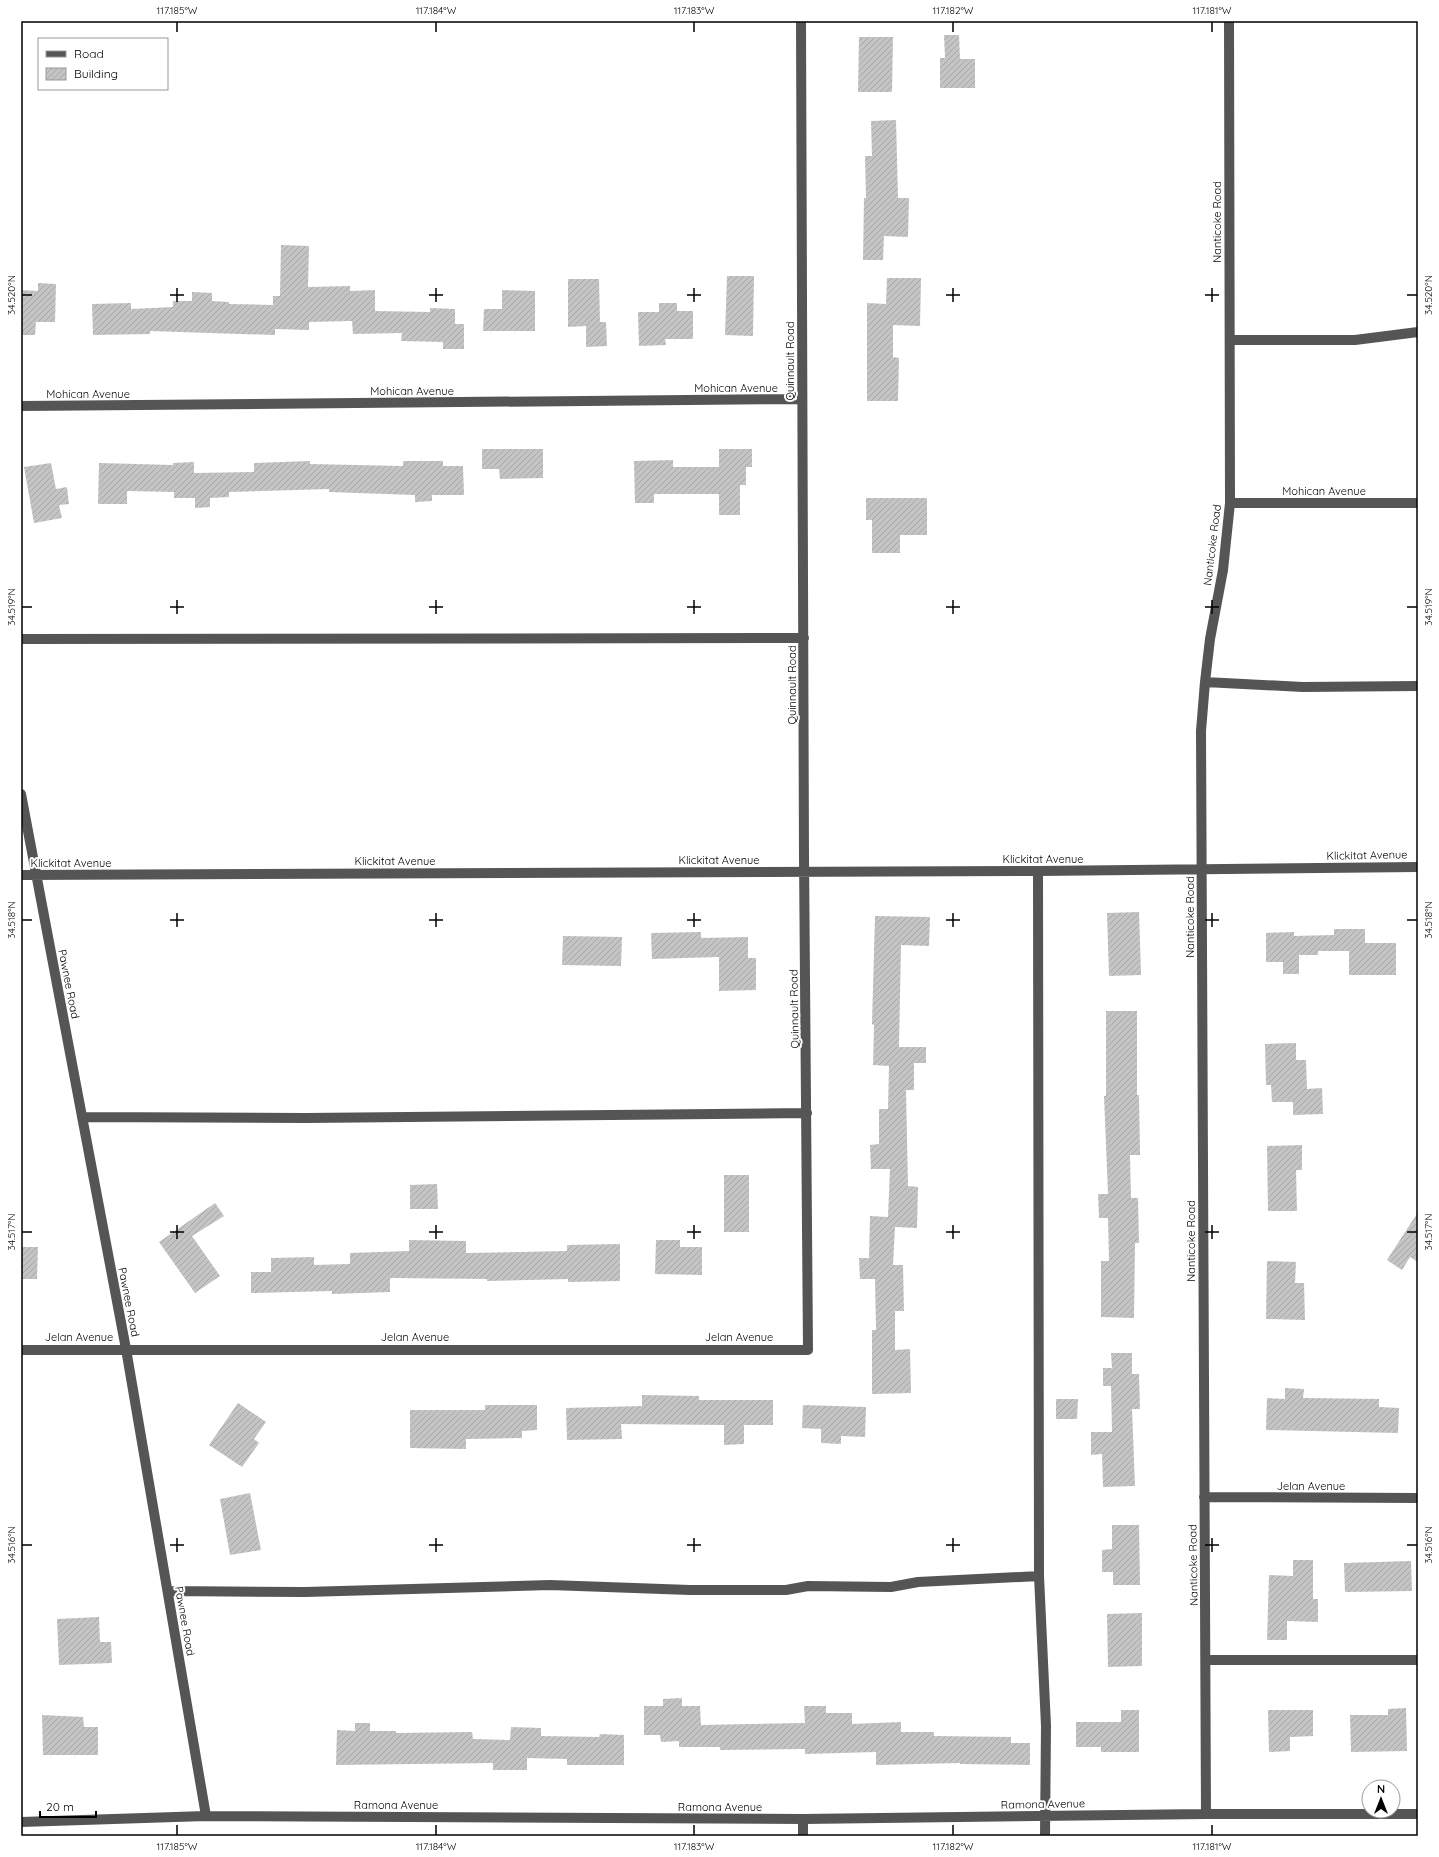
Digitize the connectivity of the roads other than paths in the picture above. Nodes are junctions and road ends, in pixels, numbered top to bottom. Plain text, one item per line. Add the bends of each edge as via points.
1 (801, 21) edge
2 (1229, 21) edge
3 (1418, 332) edge
4 (1230, 340) junction
5 (802, 400) junction
6 (21, 406) edge
7 (1230, 503) junction
8 (1418, 503) edge
9 (804, 638) junction
10 (21, 639) edge
11 (1204, 682) junction
12 (1418, 686) edge
13 (21, 794) edge
14 (1418, 867) edge
15 (1202, 869) junction
16 (804, 871) junction
17 (1038, 871) junction
18 (21, 875) edge
19 (35, 875) junction
20 (807, 1113) junction
21 (82, 1117) junction
22 (126, 1349) junction
23 (21, 1350) edge
24 (808, 1350) joint
25 (1204, 1497) junction
26 (1418, 1498) edge
27 (1039, 1576) junction
28 (168, 1591) junction
29 (1206, 1660) junction
30 (1418, 1660) edge
31 (1206, 1814) junction
32 (1418, 1814) edge
33 (206, 1816) junction
34 (1045, 1816) junction
35 (802, 1819) junction
36 (21, 1822) edge
37 (803, 1836) edge
38 (1045, 1836) edge

1 - 5 street, Quinnault Road
2 - 4 street, Nanticoke Road
3 - 4 street via 1354,340
4 - 7 street, Nanticoke Road
5 - 6 street, Mohican Avenue
5 - 9 street, Quinnault Road
7 - 8 street, Mohican Avenue
7 - 11 street, Nanticoke Road via 1223,570
9 - 10 street
9 - 16 street, Quinnault Road
11 - 12 street via 1303,687
11 - 15 street, Nanticoke Road via 1201,731
13 - 19 street, Pawnee Road
14 - 15 street, Klickitat Avenue
15 - 17 street, Klickitat Avenue
15 - 25 street, Nanticoke Road
16 - 17 street, Klickitat Avenue
16 - 19 street, Klickitat Avenue
16 - 20 street, Quinnault Road
17 - 27 street
18 - 19 street, Klickitat Avenue
19 - 21 street, Pawnee Road
20 - 21 street via 314,1118
20 - 24 street, Quinnault Road
21 - 22 street, Pawnee Road
22 - 23 street, Jelan Avenue
22 - 24 street, Jelan Avenue
22 - 28 street, Pawnee Road
25 - 26 street, Jelan Avenue
25 - 29 street, Nanticoke Road
27 - 28 street via 918,1582 891,1587 808,1586 786,1590 542,1586 312,1592
27 - 34 street via 1046,1726
28 - 33 street, Pawnee Road
29 - 30 street
29 - 31 street, Nanticoke Road
31 - 32 street, Ramona Avenue
31 - 34 street, Ramona Avenue
33 - 35 street, Ramona Avenue
33 - 36 street, Ramona Avenue
34 - 35 street, Ramona Avenue
34 - 38 street
35 - 37 street

